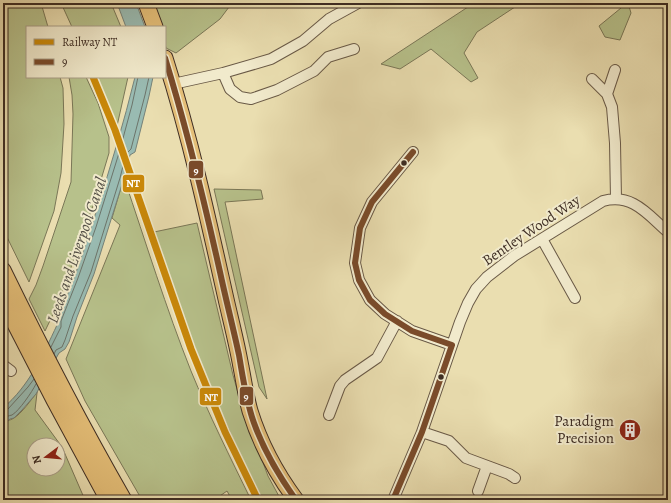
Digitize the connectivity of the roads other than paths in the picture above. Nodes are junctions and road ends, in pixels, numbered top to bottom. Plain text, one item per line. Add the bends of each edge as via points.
1 (146, 3) edge
2 (358, 3) edge
3 (155, 26) edge
4 (354, 49) dead end
5 (166, 61) edge
6 (614, 70) dead end
7 (223, 73) junction
8 (592, 79) dead end
9 (174, 84) junction
10 (607, 94) junction
11 (413, 152) dead end
12 (616, 199) junction
13 (668, 232) edge
14 (542, 239) junction
15 (3, 270) edge
16 (8, 295) edge
17 (575, 298) dead end
18 (397, 321) junction
19 (452, 345) junction
20 (329, 415) dead end
21 (422, 432) junction
22 (487, 466) junction
23 (515, 478) dead end
24 (478, 490) dead end
25 (393, 498) edge
26 (108, 500) edge
27 (124, 500) edge
28 (296, 500) edge

1 - 3 highway
2 - 7 street via 329,19 303,41 272,59
4 - 7 street via 328,57 314,71 277,90 251,99 240,97 230,89
5 - 9 highway
6 - 10 street
7 - 9 street
8 - 10 street
9 - 28 highway via 204,203 250,411 266,452
10 - 12 street via 612,107
11 - 18 street via 372,202 360,228 354,263 359,280 370,300
12 - 13 street, Bentley Wood Way via 636,204
12 - 14 street, Bentley Wood Way via 603,200
14 - 17 street
14 - 19 street, Bentley Wood Way via 514,256 476,289
15 - 16 highway
16 - 26 highway via 54,400
16 - 27 highway
18 - 19 street via 412,331
18 - 20 street via 377,358 340,386
19 - 21 street, Bentley Wood Way
21 - 22 street via 449,441 466,458
21 - 25 street, Bentley Wood Way
22 - 23 street
22 - 24 street

